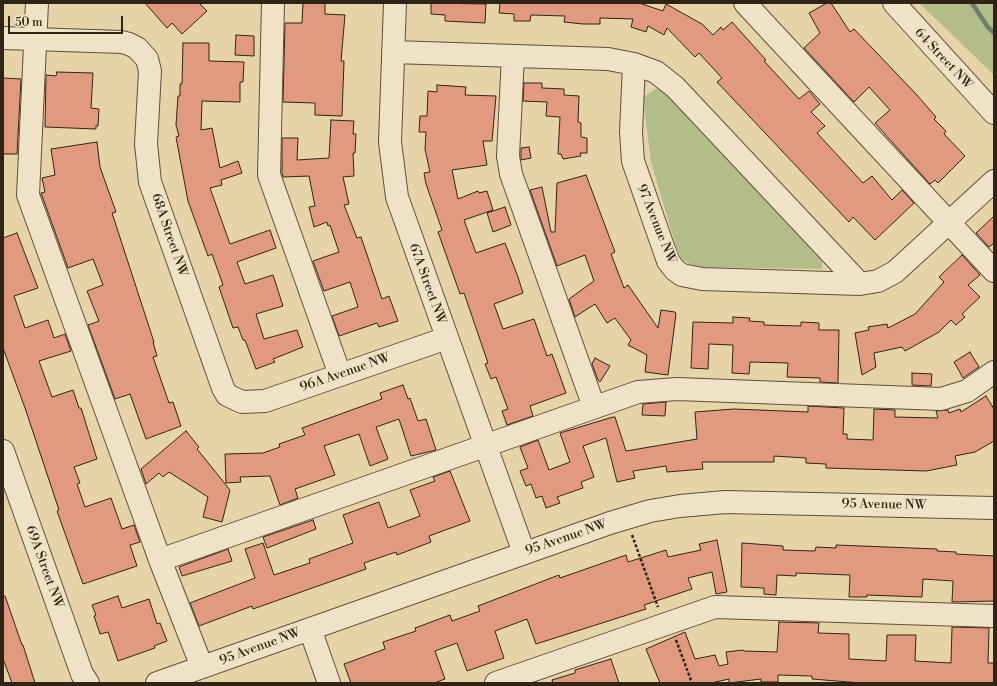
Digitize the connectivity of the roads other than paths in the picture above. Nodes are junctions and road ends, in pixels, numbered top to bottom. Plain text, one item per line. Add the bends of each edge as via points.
1 (37, 3) edge
2 (273, 3) edge
3 (395, 3) edge
4 (745, 3) edge
5 (894, 3) edge
6 (3, 38) edge
7 (36, 39) junction
8 (393, 52) junction
9 (513, 56) junction
10 (634, 64) junction
11 (994, 113) edge
12 (994, 181) edge
13 (949, 223) junction
14 (994, 271) edge
15 (860, 284) junction
16 (447, 338) junction
17 (994, 372) edge
18 (340, 376) junction
19 (242, 402) joint
20 (594, 407) junction
21 (484, 446) junction
22 (3, 451) edge
23 (994, 508) edge
24 (524, 553) junction
25 (160, 560) junction
26 (994, 616) edge
27 (310, 629) junction
28 (202, 668) junction
29 (88, 683) edge
30 (157, 683) edge
31 (329, 683) edge
32 (496, 683) edge

1 - 7 street
2 - 18 street via 269,175
3 - 8 street, 67A Street NW
4 - 13 street
5 - 11 street, 64 Street NW
6 - 7 street
7 - 19 street, 68A Street NW via 122,42 143,53 150,71 146,144 150,182 223,388 227,394
7 - 25 street via 28,196
8 - 9 street
8 - 16 street, 67A Street NW via 390,142 394,180 402,214
9 - 10 street via 608,59
9 - 20 street via 508,156 511,174
10 - 15 street via 656,72 675,86
10 - 15 street, 97 Avenue NW via 631,132 633,161 668,261 675,270 682,275 702,279
12 - 13 street, 97 Avenue NW
13 - 14 street
13 - 15 street, 97 Avenue NW via 895,272 878,281
16 - 18 street, 96A Avenue NW
16 - 21 street, 67A Street NW
17 - 20 street via 967,391 942,398 664,389 638,392
18 - 19 street, 96A Avenue NW via 264,401
20 - 21 street
21 - 24 street, 67A Street NW
21 - 25 street
22 - 29 street, 69A Street NW via 82,674
23 - 24 street, 95 Avenue NW via 703,503 626,517
24 - 27 street, 95 Avenue NW
25 - 28 street
26 - 32 street via 715,607
27 - 28 street, 95 Avenue NW
27 - 31 street
28 - 30 street, 95 Avenue NW

